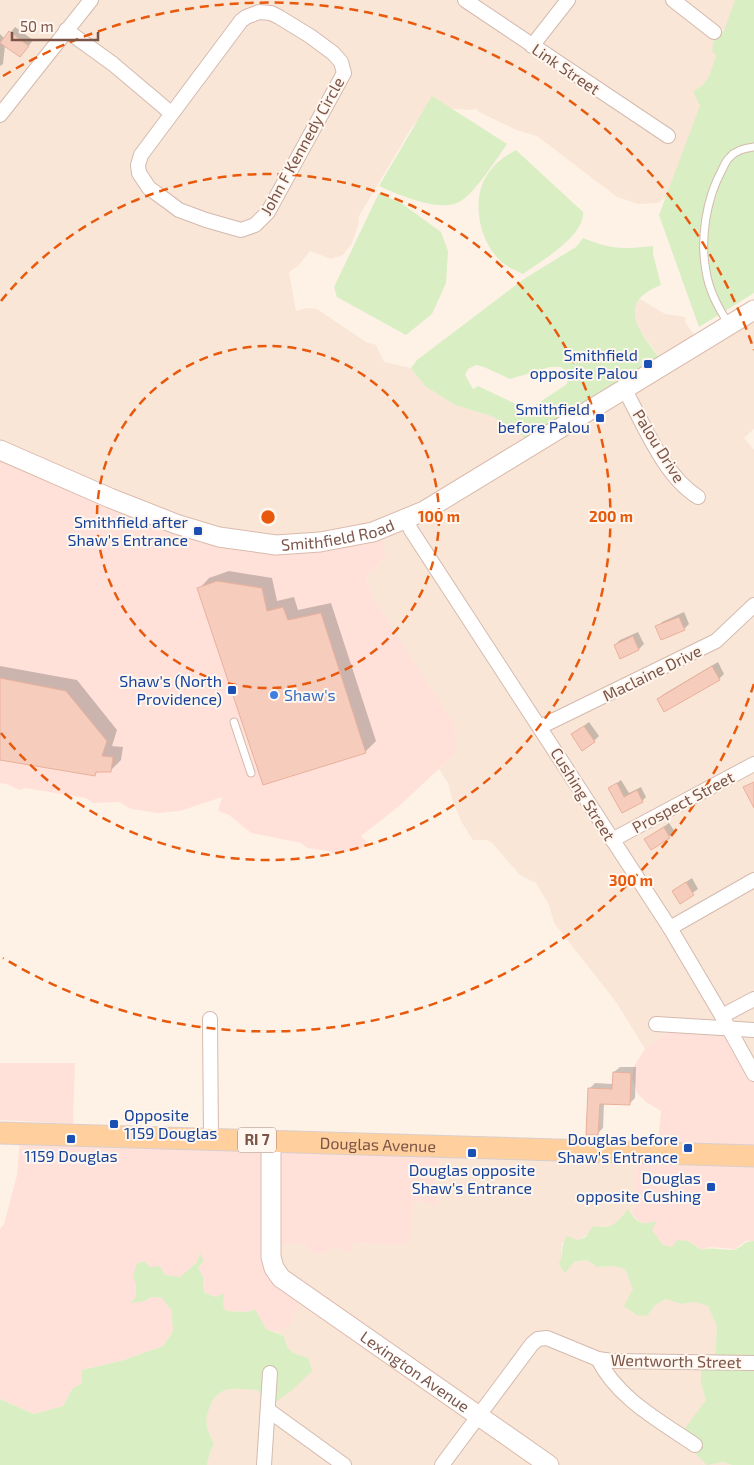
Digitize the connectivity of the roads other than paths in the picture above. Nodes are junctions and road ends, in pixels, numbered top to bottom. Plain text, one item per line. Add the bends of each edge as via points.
1 (91, 0) edge
2 (465, 0) edge
3 (568, 0) edge
4 (673, 0) edge
5 (66, 30) junction
6 (714, 32) dead end
7 (532, 46) junction
8 (171, 113) junction
9 (0, 115) edge
10 (668, 136) dead end
11 (754, 147) edge
12 (754, 310) edge
13 (730, 325) junction
14 (625, 390) junction
15 (0, 450) edge
16 (698, 498) dead end
17 (406, 519) junction
18 (754, 605) edge
19 (234, 722) dead end
20 (540, 727) junction
21 (754, 764) edge
22 (251, 773) dead end
23 (612, 840) junction
24 (754, 880) edge
25 (670, 928) junction
26 (754, 999) edge
27 (722, 1016) junction
28 (210, 1019) dead end
29 (656, 1024) dead end
30 (729, 1029) junction
31 (754, 1030) edge
32 (754, 1074) edge
33 (0, 1133) edge
34 (211, 1138) junction
35 (271, 1140) junction
36 (754, 1156) edge
37 (598, 1359) junction
38 (754, 1363) edge
39 (270, 1373) dead end
40 (268, 1410) junction
41 (478, 1417) junction
42 (695, 1445) dead end
43 (264, 1465) edge
44 (344, 1465) edge
45 (442, 1465) edge
46 (549, 1465) edge

1 - 5 street
2 - 7 street, Link Street
3 - 7 street
4 - 6 street
5 - 8 street via 114,64
5 - 9 street
7 - 10 street, Link Street
8 - 8 street, John F Kennedy Circle via 241,21 252,14 265,12 279,17 326,47 344,67 340,82 274,202 262,220 250,229 241,230 179,210 143,180 138,165 140,155
11 - 13 lane via 741,149 729,157 718,178 706,217 706,272 718,309
12 - 13 main road, Smithfield Road
13 - 14 main road, Smithfield Road
14 - 16 street, Palou Drive via 672,475
14 - 17 main road, Smithfield Road via 461,490
15 - 17 main road, Smithfield Road via 118,502 219,537 276,545 320,542 373,532
17 - 20 street, Cushing Street
18 - 20 street, Maclaine Drive via 716,641
19 - 22 lane
20 - 23 street, Cushing Street
21 - 23 street, Prospect Street
23 - 25 street, Cushing Street
24 - 25 street
25 - 27 street, Cushing Street
26 - 27 street
27 - 30 street, Cushing Street
28 - 34 street
29 - 30 street
30 - 31 street
30 - 32 street, Cushing Street
33 - 34 main road, Douglas Avenue / RI 7
34 - 35 main road, Douglas Avenue / RI 7
35 - 36 main road, Douglas Avenue / RI 7
35 - 41 main road, Lexington Avenue via 271,1257 281,1278
37 - 38 street, Wentworth Street
37 - 41 street, Wentworth Street via 547,1338 538,1339
37 - 42 street via 610,1380 628,1397
39 - 40 street
40 - 43 street
40 - 44 street
41 - 45 street, Wentworth Street
41 - 46 main road, Lexington Avenue

